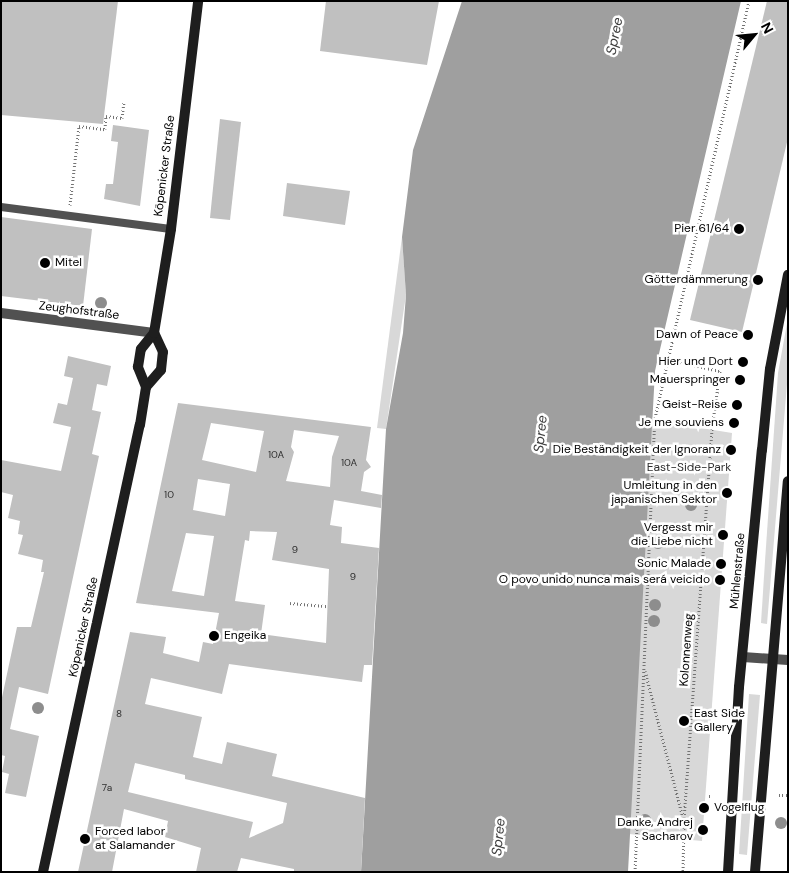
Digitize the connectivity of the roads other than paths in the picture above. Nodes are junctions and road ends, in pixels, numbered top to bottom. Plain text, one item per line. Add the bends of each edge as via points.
1 (198, 1) edge
2 (1, 207) edge
3 (170, 229) junction
4 (788, 275) edge
5 (1, 313) edge
6 (154, 332) junction
7 (146, 387) junction
8 (788, 481) edge
9 (788, 486) edge
10 (743, 657) junction
11 (773, 659) junction
12 (788, 660) edge
13 (44, 872) edge
14 (728, 872) edge
15 (755, 872) edge

1 - 3 main road, Köpenicker Straße
2 - 3 lane
3 - 6 main road, Köpenicker Straße
4 - 10 main road, Mühlenstraße via 770,369
5 - 6 street, Zeughofstraße
6 - 7 main road, Köpenicker Straße via 141,349 138,367
6 - 7 main road, Köpenicker Straße via 164,352 161,370
7 - 13 main road, Köpenicker Straße
8 - 9 main road
9 - 11 main road
10 - 11 street
10 - 14 main road, Mühlenstraße
11 - 12 street
11 - 15 main road

